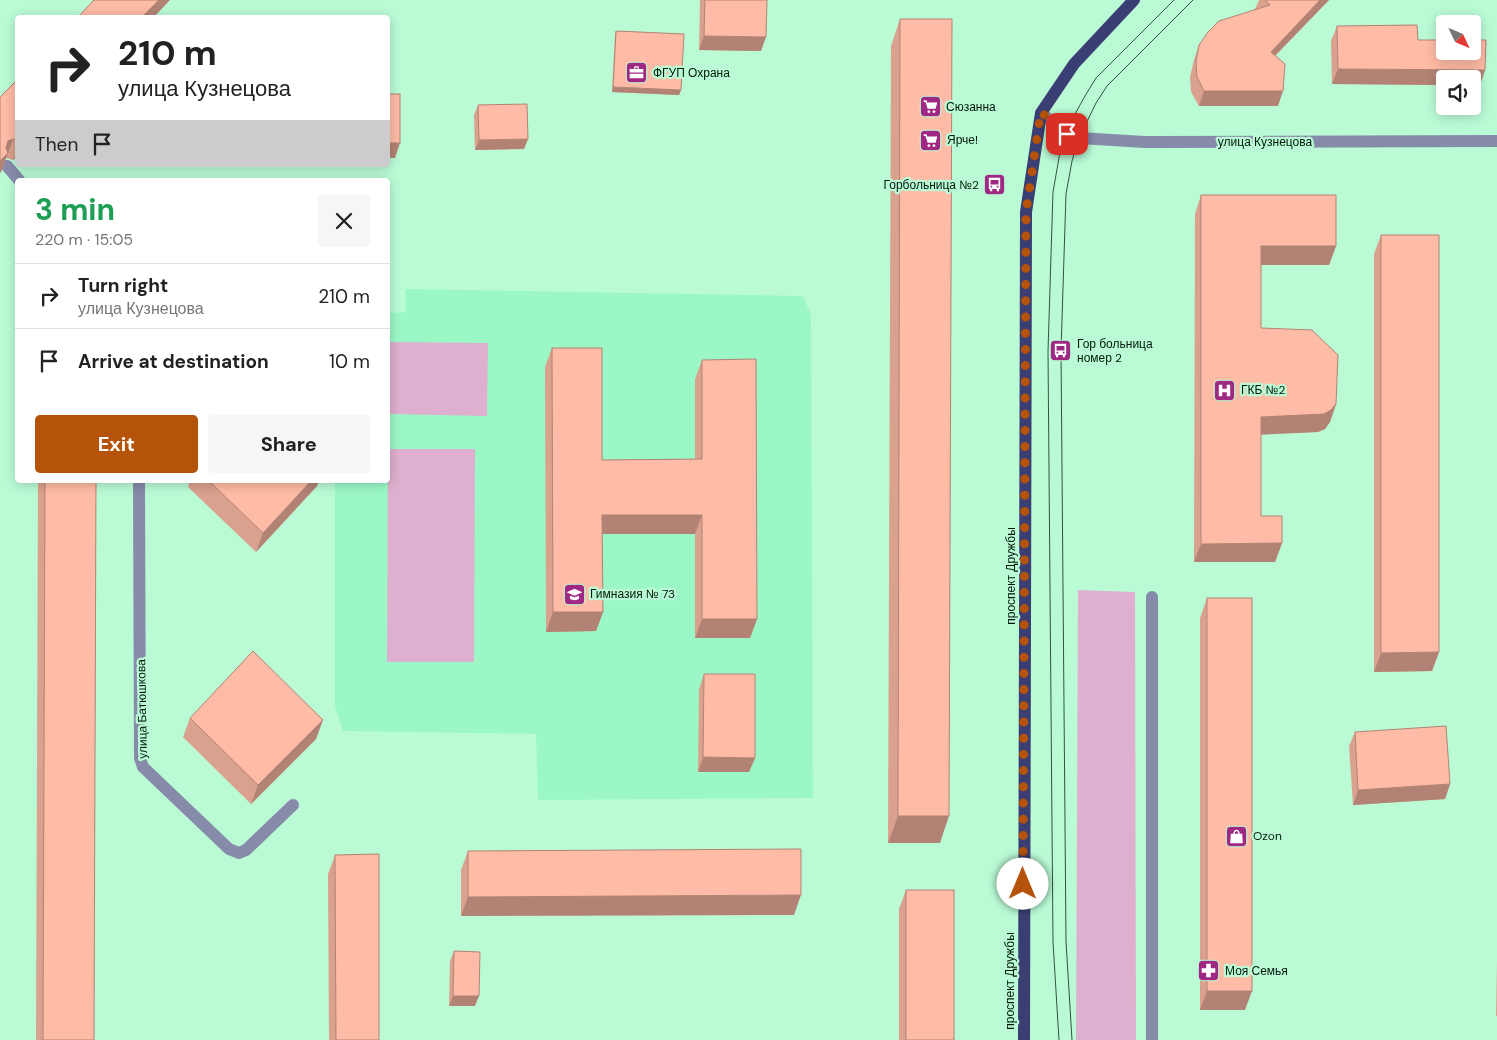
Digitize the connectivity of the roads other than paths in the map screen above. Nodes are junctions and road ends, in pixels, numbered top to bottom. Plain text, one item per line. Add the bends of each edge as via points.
1 (1134, 0) edge
2 (1041, 112) junction
3 (1497, 141) edge
4 (7, 166) edge
5 (17, 178) edge
6 (138, 483) edge
7 (1152, 597) dead end
8 (293, 805) dead end
9 (1024, 1040) edge
10 (1152, 1040) edge

1 - 2 main road via 1074,64
2 - 3 street, улица Кузнецова via 1067,134 1079,138 1144,142
2 - 9 main road, проспект Дружбы via 1026,212
4 - 5 street
6 - 8 street, улица Батюшкова via 140,758 143,767 229,849 238,853 246,850
7 - 10 street

